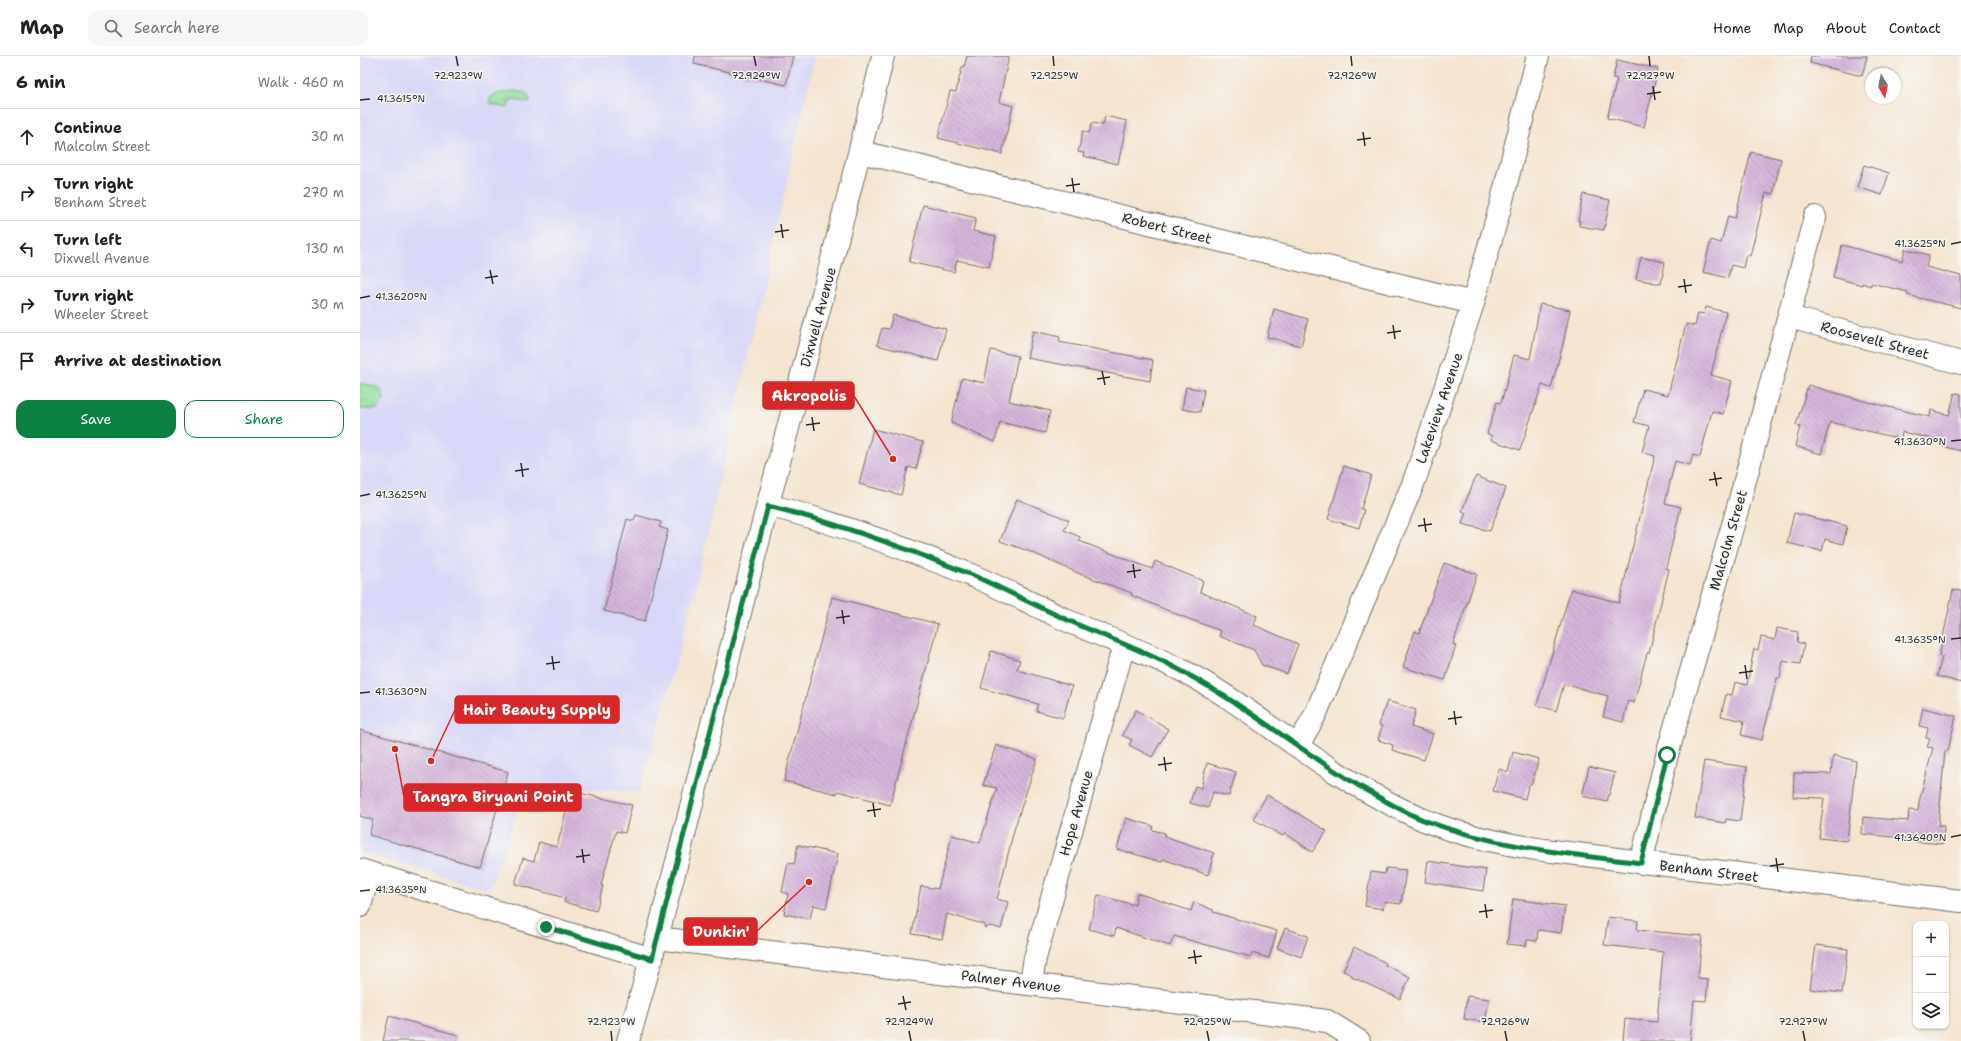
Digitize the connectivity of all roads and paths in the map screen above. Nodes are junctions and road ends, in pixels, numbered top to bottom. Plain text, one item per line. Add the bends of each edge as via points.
1 (883, 56) edge
2 (1538, 56) edge
3 (861, 152) junction
4 (1815, 217) dead end
5 (1473, 303) junction
6 (1789, 317) junction
7 (1961, 363) edge
8 (768, 506) junction
9 (1124, 644) junction
10 (1298, 746) junction
11 (1641, 863) junction
12 (364, 872) edge
13 (1961, 901) edge
14 (360, 906) edge
15 (654, 948) junction
16 (1031, 983) junction
17 (628, 1041) edge
18 (1359, 1041) edge

1 - 3 street, Dixwell Avenue
2 - 5 street, Lakeview Avenue via 1502,204
3 - 5 street, Robert Street
3 - 8 street, Dixwell Avenue
4 - 6 street, Malcolm Street
5 - 10 street, Lakeview Avenue via 1413,484 1316,713
6 - 7 street, Roosevelt Street
6 - 11 street, Malcolm Street via 1667,755
8 - 9 street, Benham Street via 821,519 958,570
8 - 15 street, Dixwell Avenue
9 - 10 street, Benham Street via 1183,671 1219,692
9 - 16 street, Hope Avenue via 1035,958
10 - 11 street, Benham Street via 1390,804 1424,820 1464,834 1506,844
11 - 13 street, Benham Street
12 - 14 street
12 - 15 street, Palmer Avenue
15 - 16 street, Palmer Avenue
15 - 17 street, Dixwell Avenue
16 - 18 street, Palmer Avenue via 1327,1020

